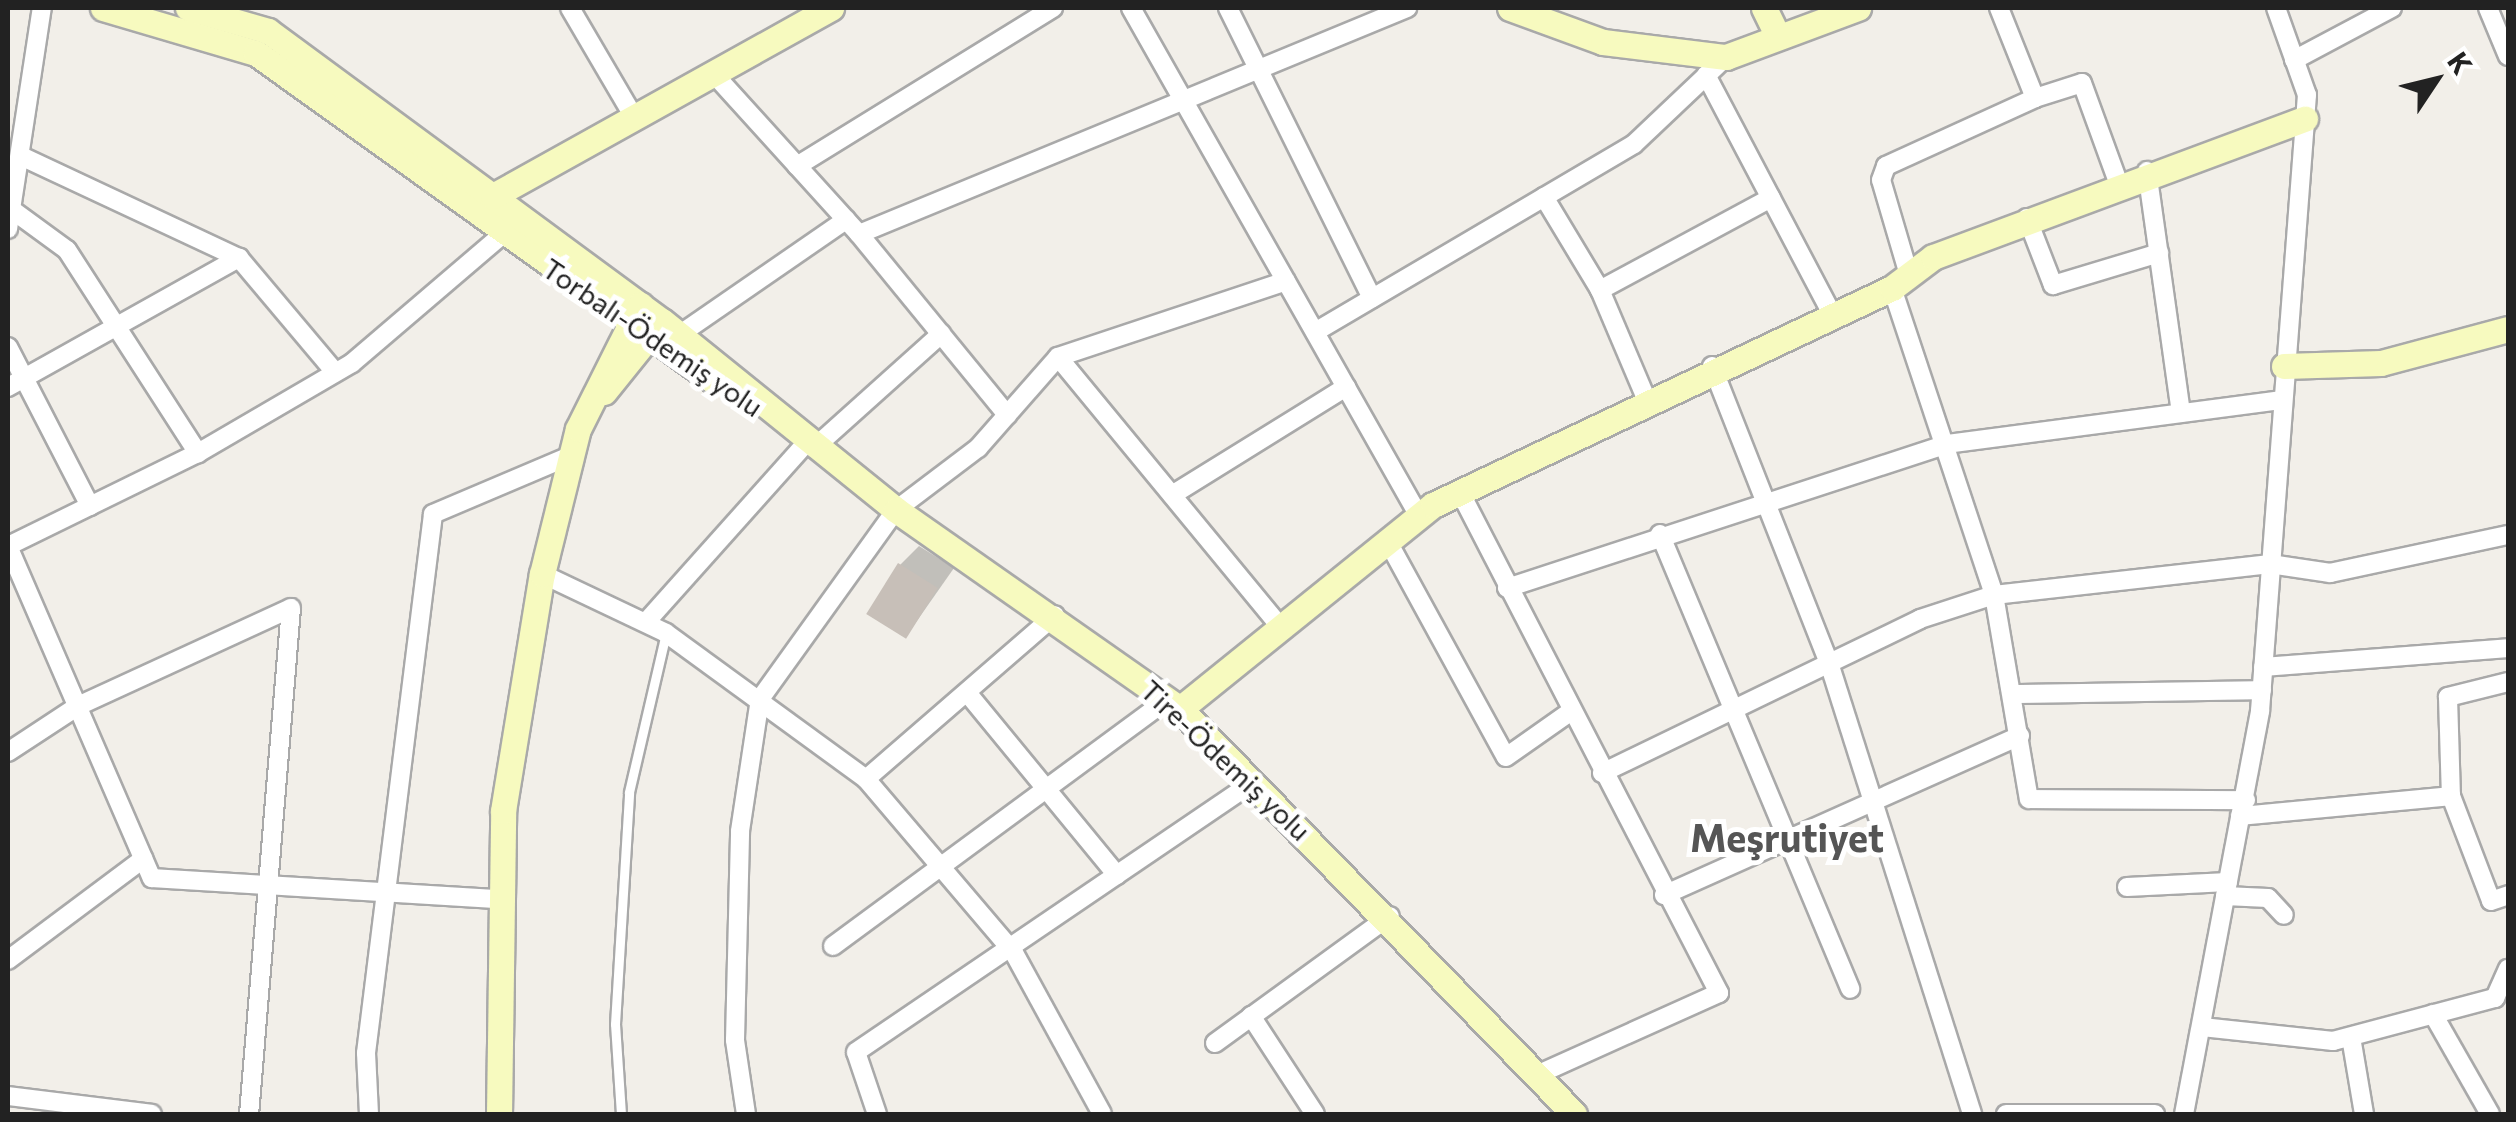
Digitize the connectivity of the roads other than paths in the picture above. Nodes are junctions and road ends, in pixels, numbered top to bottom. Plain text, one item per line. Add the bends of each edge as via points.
1 (42, 8) edge
2 (103, 8) edge
3 (188, 8) edge
4 (570, 8) edge
5 (831, 8) edge
6 (1052, 8) edge
7 (1131, 8) edge
8 (1228, 8) edge
9 (1407, 8) edge
10 (1510, 8) edge
11 (1764, 8) edge
12 (1858, 8) edge
13 (1999, 8) edge
14 (2276, 8) edge
15 (2392, 8) edge
16 (2488, 8) edge
17 (1778, 37) junction
18 (1726, 56) junction
19 (2508, 56) edge
20 (2294, 60) junction
21 (1258, 69) junction
22 (713, 74) junction
23 (1706, 75) junction
24 (2035, 98) junction
25 (1184, 100) junction
26 (634, 117) junction
27 (2305, 119) junction
28 (23, 157) junction
29 (796, 166) junction
30 (2147, 171) junction
31 (2118, 182) junction
32 (493, 196) junction
33 (1544, 197) junction
34 (1771, 198) junction
35 (2027, 218) junction
36 (11, 220) edge
37 (852, 227) junction
38 (503, 234) junction
39 (2159, 253) junction
40 (239, 258) junction
41 (1286, 280) junction
42 (1900, 282) junction
43 (1600, 290) junction
44 (1372, 298) junction
45 (632, 314) junction
46 (1832, 314) junction
47 (117, 326) junction
48 (2508, 329) edge
49 (662, 332) junction
50 (1315, 332) junction
51 (942, 334) junction
52 (8, 347) edge
53 (1058, 357) junction
54 (1712, 366) junction
55 (2284, 366) junction
56 (335, 372) junction
57 (16, 382) edge
58 (1346, 387) junction
59 (2281, 400) junction
60 (1648, 403) junction
61 (2181, 413) junction
62 (1007, 414) junction
63 (783, 424) joint
64 (578, 430) junction
65 (1947, 444) junction
66 (810, 445) junction
67 (198, 453) junction
68 (572, 455) junction
69 (1460, 492) junction
70 (1172, 495) junction
71 (1769, 500) junction
72 (90, 506) junction
73 (896, 510) junction
74 (1418, 516) junction
75 (1660, 534) junction
76 (2508, 535) edge
77 (1386, 540) junction
78 (2270, 564) junction
79 (542, 574) junction
80 (1507, 588) junction
81 (1994, 595) junction
82 (1054, 614) junction
83 (646, 622) junction
84 (1278, 624) junction
85 (666, 633) junction
86 (2506, 655) edge
87 (1830, 666) junction
88 (2263, 666) junction
89 (2508, 682) edge
90 (2262, 690) junction
91 (969, 694) junction
92 (2012, 694) junction
93 (760, 699) junction
94 (1173, 705) junction
95 (78, 706) junction
96 (1570, 712) junction
97 (1732, 712) junction
98 (2020, 736) junction
99 (8, 752) edge
100 (1602, 773) junction
101 (866, 778) junction
102 (1254, 782) junction
103 (1046, 788) junction
104 (2452, 796) junction
105 (1877, 801) junction
106 (2243, 808) junction
107 (1788, 840) junction
108 (143, 859) junction
109 (943, 865) junction
110 (1117, 875) junction
111 (268, 886) junction
112 (2127, 887) dead end
113 (2226, 889) junction
114 (386, 894) junction
115 (1664, 895) junction
116 (2508, 895) edge
117 (498, 899) junction
118 (2284, 915) dead end
119 (1390, 916) junction
120 (833, 946) dead end
121 (1010, 948) junction
122 (8, 960) edge
123 (2508, 969) edge
124 (1850, 989) dead end
125 (2433, 1014) junction
126 (1251, 1016) junction
127 (2202, 1027) junction
128 (2351, 1036) junction
129 (1215, 1043) dead end
130 (1541, 1073) junction
131 (8, 1096) edge
132 (152, 1114) edge
133 (249, 1114) edge
134 (369, 1114) edge
135 (499, 1114) edge
136 (621, 1114) edge
137 (746, 1114) edge
138 (877, 1114) edge
139 (1102, 1114) edge
140 (1315, 1114) edge
141 (1574, 1114) edge
142 (1972, 1114) edge
143 (2006, 1114) edge
144 (2122, 1114) edge
145 (2155, 1114) edge
146 (2184, 1114) edge
147 (2364, 1114) edge
148 (2490, 1114) edge

1 - 28 street
2 - 38 street, Torbalı-Ödemiş yolu via 256,53
3 - 32 street, Torbalı-Ödemiş yolu via 268,31
4 - 26 street
5 - 22 street
6 - 29 street
7 - 25 street
8 - 21 street
9 - 21 street
10 - 18 street via 1603,42
11 - 17 street
12 - 17 street
13 - 24 street
14 - 20 street
15 - 20 street
16 - 19 street
17 - 18 street
18 - 23 street
20 - 27 street
21 - 25 street
21 - 44 street
22 - 26 street
22 - 29 street
23 - 33 street via 1634,144
23 - 34 street
24 - 31 street via 2082,84
24 - 42 street via 1886,166 1881,180
25 - 37 street
25 - 41 street
26 - 32 street
27 - 30 street
27 - 55 street
28 - 36 street
28 - 40 street
29 - 37 street
30 - 31 street
30 - 39 street
31 - 35 street
32 - 45 street, Torbalı-Ödemiş yolu
33 - 43 street
33 - 44 street
34 - 43 street
34 - 46 street
35 - 39 street via 2054,285
35 - 42 street
36 - 47 street via 57,239
37 - 49 street
37 - 51 street
38 - 45 street, Torbalı-Ödemiş yolu
38 - 56 street
39 - 61 street
40 - 47 street
40 - 56 street
41 - 50 street
41 - 53 street
42 - 46 street
42 - 65 street
43 - 60 street
44 - 50 street
45 - 49 street, Torbalı-Ödemiş yolu
45 - 64 street
46 - 54 street
47 - 57 street
47 - 67 street
48 - 55 street via 2381,364
49 - 63 street, Torbalı-Ödemiş yolu
49 - 64 street
50 - 58 street
51 - 62 street
51 - 66 street
52 - 57 street
53 - 62 street
53 - 70 street
54 - 60 street
54 - 71 street
55 - 59 street
56 - 67 street
57 - 72 street
58 - 70 street
58 - 74 street
59 - 61 street
59 - 78 street
60 - 69 street
61 - 65 street
62 - 73 street
63 - 66 street, Tire-Ödemiş yolu
64 - 68 street
65 - 71 street
65 - 81 street
66 - 73 street, Tire-Ödemiş yolu
66 - 83 street
67 - 72 street
68 - 79 street
68 - 114 street via 432,514
69 - 74 street
69 - 80 street
70 - 84 street
71 - 75 street
71 - 87 street
72 - 95 street via 8,546
73 - 82 street, Tire-Ödemiş yolu
73 - 93 street
74 - 77 street
75 - 80 street
75 - 97 street
76 - 78 street via 2330,573
77 - 84 street
77 - 96 street via 1506,757
78 - 81 street
78 - 88 street
79 - 83 street
79 - 117 street
80 - 96 street
81 - 87 street via 1920,619
81 - 92 street
82 - 91 street
82 - 94 street, Tire-Ödemiş yolu
83 - 85 street
84 - 94 street
85 - 93 street
85 - 136 lane via 628,792 615,1024
86 - 88 street
87 - 97 street
87 - 105 street
88 - 90 street
89 - 104 street via 2448,697
90 - 92 street
90 - 106 street
91 - 101 street
91 - 103 street
92 - 98 street
93 - 101 street
93 - 137 street via 740,832 735,1040
94 - 102 street, Tire-Ödemiş yolu
94 - 103 street
95 - 99 street
95 - 108 street
95 - 111 street via 291,608
96 - 100 street
97 - 100 street
97 - 107 street
98 - 105 street
98 - 106 street via 2029,799
100 - 115 street
101 - 109 street
102 - 110 street
102 - 119 street, Tire-Ödemiş yolu
103 - 109 street
103 - 110 street
104 - 106 street
104 - 116 street via 2491,901
105 - 107 street
105 - 142 street
106 - 113 street
107 - 115 street
107 - 124 street
108 - 111 street via 152,878
108 - 122 street
109 - 120 street
109 - 121 street
110 - 121 street
111 - 114 street
111 - 133 street
112 - 113 street
113 - 118 street via 2268,898
113 - 127 street
114 - 117 street
114 - 134 street via 366,1054
115 - 130 street via 1719,993
117 - 135 street
119 - 126 street
119 - 130 street, Tire-Ödemiş yolu
121 - 138 street via 856,1052
121 - 139 street
123 - 125 street via 2495,998
125 - 128 street
125 - 148 street
126 - 129 street
126 - 140 street
127 - 128 street
127 - 146 street
128 - 147 street
130 - 141 street, Tire-Ödemiş yolu
131 - 132 street
143 - 144 street
144 - 145 street

